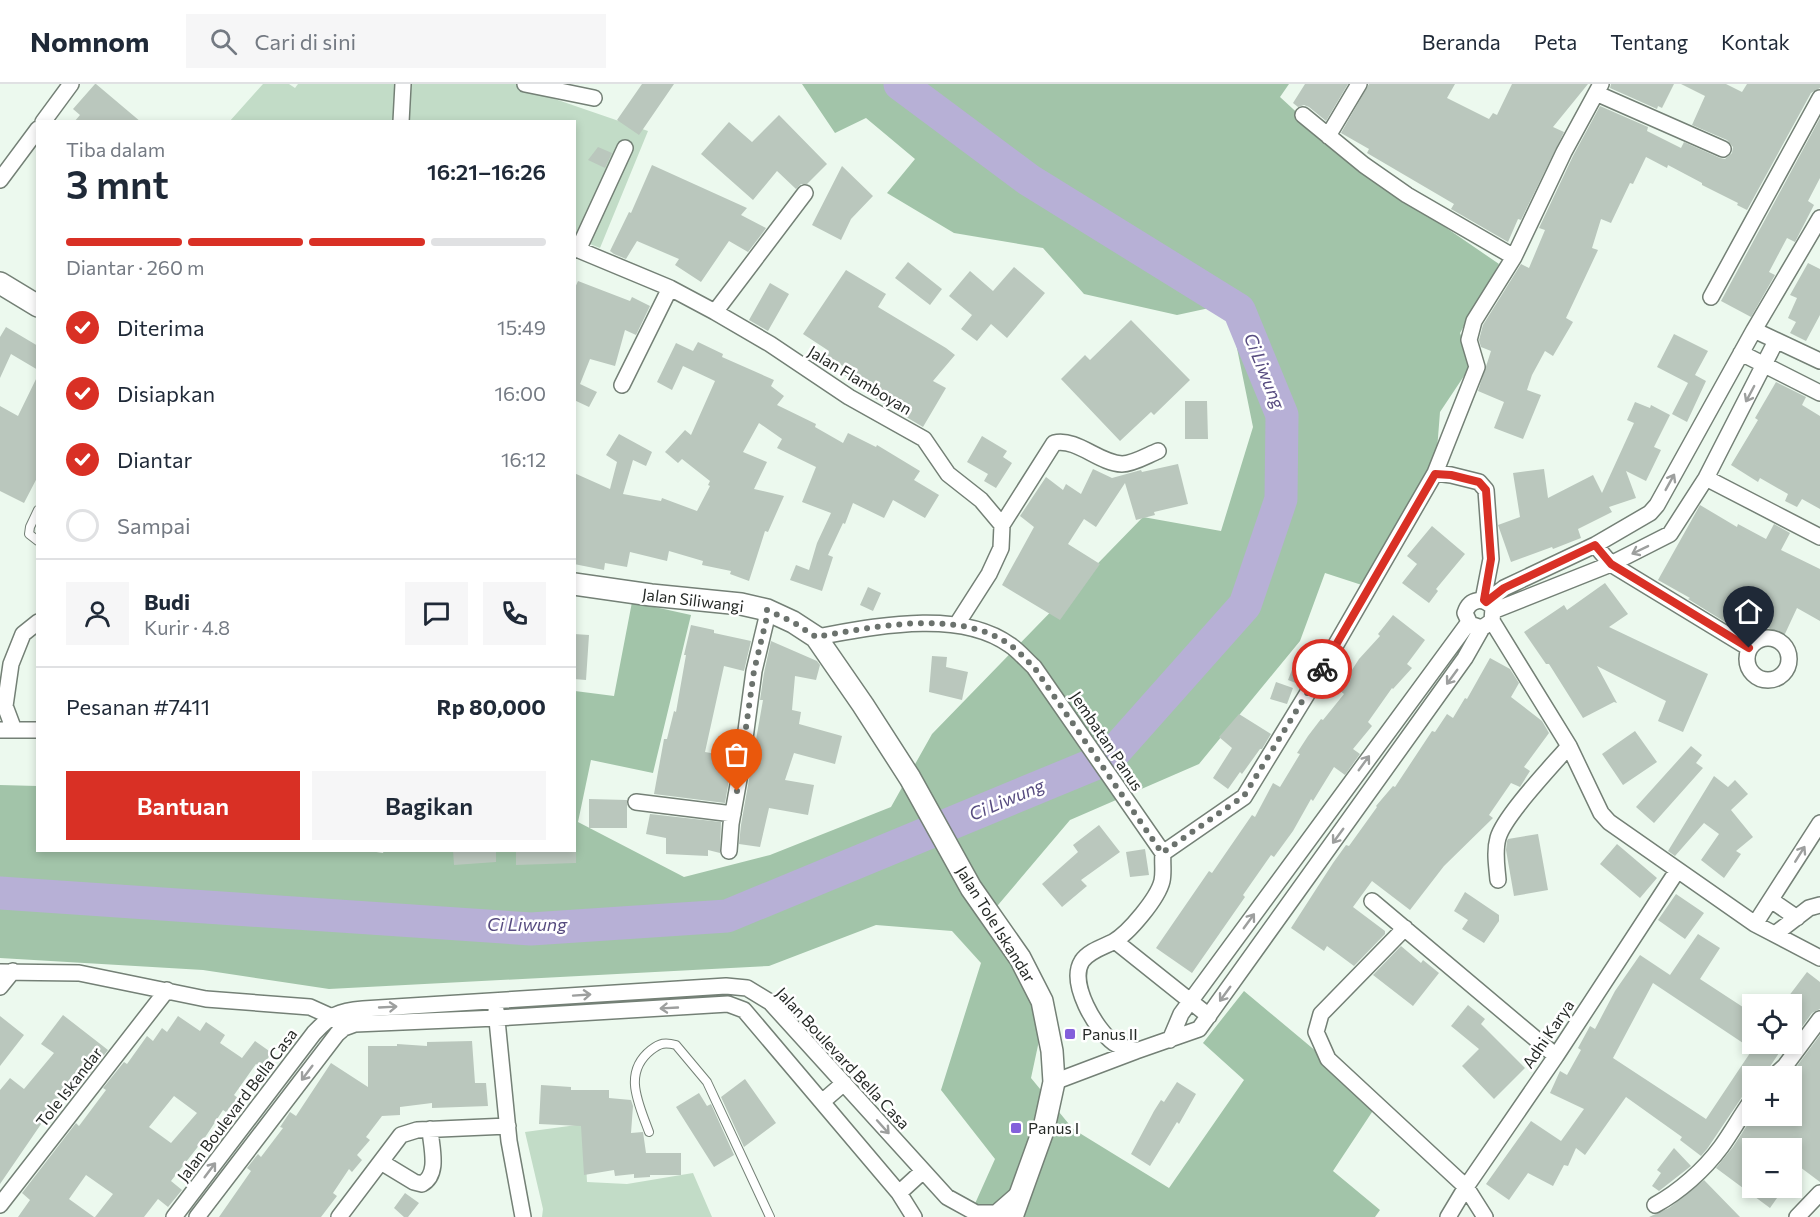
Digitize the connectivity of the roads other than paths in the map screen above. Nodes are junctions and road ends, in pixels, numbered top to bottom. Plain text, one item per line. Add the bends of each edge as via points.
1 (71, 84) edge
2 (403, 84) edge
3 (525, 84) edge
4 (1359, 84) edge
5 (1599, 89) edge
6 (594, 98) dead end
7 (1820, 98) edge
8 (1303, 115) dead end
9 (44, 120) edge
10 (401, 120) edge
11 (36, 132) edge
12 (1328, 135) junction
13 (625, 148) dead end
14 (1723, 149) dead end
15 (0, 180) edge
16 (805, 193) dead end
17 (1820, 218) edge
18 (576, 249) edge
19 (1514, 257) junction
20 (0, 283) edge
21 (670, 288) junction
22 (1711, 297) dead end
23 (36, 305) edge
24 (715, 312) junction
25 (1754, 330) junction
26 (1776, 342) junction
27 (1741, 353) junction
28 (1820, 361) edge
29 (1765, 365) junction
30 (622, 385) dead end
31 (1820, 393) edge
32 (1158, 451) dead end
33 (1435, 474) junction
34 (1706, 478) junction
35 (36, 514) edge
36 (1002, 525) junction
37 (1820, 537) edge
38 (36, 540) edge
39 (1595, 545) junction
40 (1611, 564) junction
41 (576, 584) edge
42 (767, 610) junction
43 (1484, 614) junction
44 (36, 624) edge
45 (957, 624) junction
46 (816, 637) junction
47 (1749, 648) dead end
48 (7, 730) edge
49 (36, 730) edge
50 (1569, 746) junction
51 (910, 778) joint
52 (636, 802) dead end
53 (733, 814) junction
54 (1820, 822) edge
55 (729, 851) dead end
56 (1162, 853) junction
57 (1677, 871) junction
58 (1498, 880) dead end
59 (1771, 900) junction
60 (1372, 901) dead end
61 (1820, 905) edge
62 (1797, 918) junction
63 (1755, 924) junction
64 (1406, 928) junction
65 (1775, 934) junction
66 (1116, 940) junction
67 (1820, 958) edge
68 (7, 971) edge
69 (726, 986) junction
70 (0, 987) edge
71 (167, 990) junction
72 (495, 1001) junction
73 (1190, 1002) junction
74 (728, 1004) junction
75 (330, 1016) junction
76 (1209, 1016) junction
77 (497, 1018) junction
78 (1820, 1019) edge
79 (344, 1028) junction
80 (1170, 1040) junction
81 (1136, 1051) junction
82 (1556, 1056) junction
83 (1784, 1066) edge
84 (1054, 1082) junction
85 (844, 1083) junction
86 (822, 1102) junction
87 (1742, 1115) edge
88 (508, 1126) junction
89 (429, 1129) junction
90 (649, 1132) dead end
91 (381, 1162) junction
92 (923, 1171) junction
93 (1466, 1187) junction
94 (1022, 1190) junction
95 (899, 1193) junction
96 (1820, 1193) edge
97 (0, 1205) edge
98 (1654, 1205) dead end
99 (174, 1217) edge
100 (197, 1217) edge
101 (339, 1217) edge
102 (523, 1217) edge
103 (770, 1217) edge
104 (914, 1217) edge
105 (1012, 1217) edge
106 (1448, 1217) edge
107 (1485, 1217) edge
108 (1797, 1217) edge

1 - 9 street
2 - 10 street
3 - 6 street
4 - 12 street
5 - 14 street
5 - 19 street
7 - 22 street
8 - 12 street
11 - 15 street
12 - 19 street via 1407,195
13 - 18 street
16 - 24 street
17 - 25 street
18 - 21 street, Jalan Flamboyan
19 - 33 street via 1474,321 1469,340 1477,367
20 - 23 main road
21 - 24 street, Jalan Flamboyan
21 - 30 street
24 - 36 street, Jalan Flamboyan via 849,397 924,439 948,474 981,500
25 - 26 street
25 - 27 street
26 - 28 street
26 - 29 street
27 - 29 street
39 -> 27 street via 1644,518 1657,505
29 - 31 street
29 -> 34 street
32 - 36 street via 1124,464 1064,441 1054,443
33 - 43 street via 1479,482 1486,490 1491,559
33 - 56 street via 1244,796
34 - 37 street
34 -> 40 street via 1670,534
35 - 38 lane via 29,529
36 - 45 street via 1001,548
39 - 40 street
39 - 43 street via 1504,588
40 - 43 street
40 - 47 street
41 - 42 main road, Jalan Siliwangi
42 - 46 main road, Jalan Siliwangi
42 - 53 street
43 - 50 street
73 -> 43 street
43 -> 76 street via 1465,658
44 - 48 street via 22,634 11,664 5,706
45 - 46 street, Jembatan Panus via 881,625
45 - 56 street, Jembatan Panus via 1010,645 1034,667
46 - 51 main road, Jalan Siliwangi
48 - 49 street
50 - 57 street via 1601,813
50 - 58 street via 1507,820 1498,837
51 - 84 main road, Jalan Tole Iskandar via 970,888 1020,958 1042,1000
52 - 53 street
53 - 55 street
59 -> 54 street
56 - 66 street via 1162,882 1143,914
57 - 63 street
57 - 82 street, Adhi Karya
59 - 62 street
59 - 63 street
60 - 64 street
61 - 62 street
62 - 65 street
63 - 65 street
64 - 82 street
64 - 93 street via 1321,1014 1316,1032 1328,1059
65 - 67 street
66 - 73 street
66 - 81 street via 1083,961 1079,985 1086,1006 1104,1032 1115,1044
68 - 70 street
68 - 71 street, Jalan Boulevard Bella Casa via 79,973
72 -> 69 street, Jalan Boulevard Bella Casa
69 - 74 street
69 - 85 street, Jalan Boulevard Bella Casa via 747,988 770,1002
71 - 75 street, Jalan Boulevard Bella Casa via 206,999 310,1007
71 - 97 street, Tole Iskandar
75 -> 72 street, Jalan Boulevard Bella Casa via 347,1010
72 - 77 street
73 - 76 street
73 - 80 street
74 -> 77 street
74 - 86 street via 744,1010
75 - 79 street, Jalan Boulevard Bella Casa
99 -> 75 street, Jalan Boulevard Bella Casa
76 - 80 street via 1199,1029
77 - 79 street via 361,1023
77 - 88 street
78 - 83 street
79 -> 100 street
80 - 81 street
81 - 84 street
82 - 93 street, Adhi Karya
84 - 94 main road, Jalan Tole Iskandar via 1044,1128
85 - 86 street
85 -> 92 street, Jalan Boulevard Bella Casa
86 - 95 street
87 - 98 street via 1706,1164 1671,1196
88 - 89 street
88 - 102 street
89 - 91 street via 401,1135
89 - 91 street via 433,1161 428,1180 422,1184 414,1182
90 - 103 lane via 633,1082 635,1070 655,1047 669,1043 676,1045 707,1082
91 - 101 street
92 - 94 street, Jalan Boulevard Bella Casa via 947,1197 976,1213 996,1213
92 - 95 street
93 - 106 street, Adhi Karya
93 - 107 street
94 - 105 main road, Jalan Tole Iskandar
95 - 104 street
96 - 108 street

